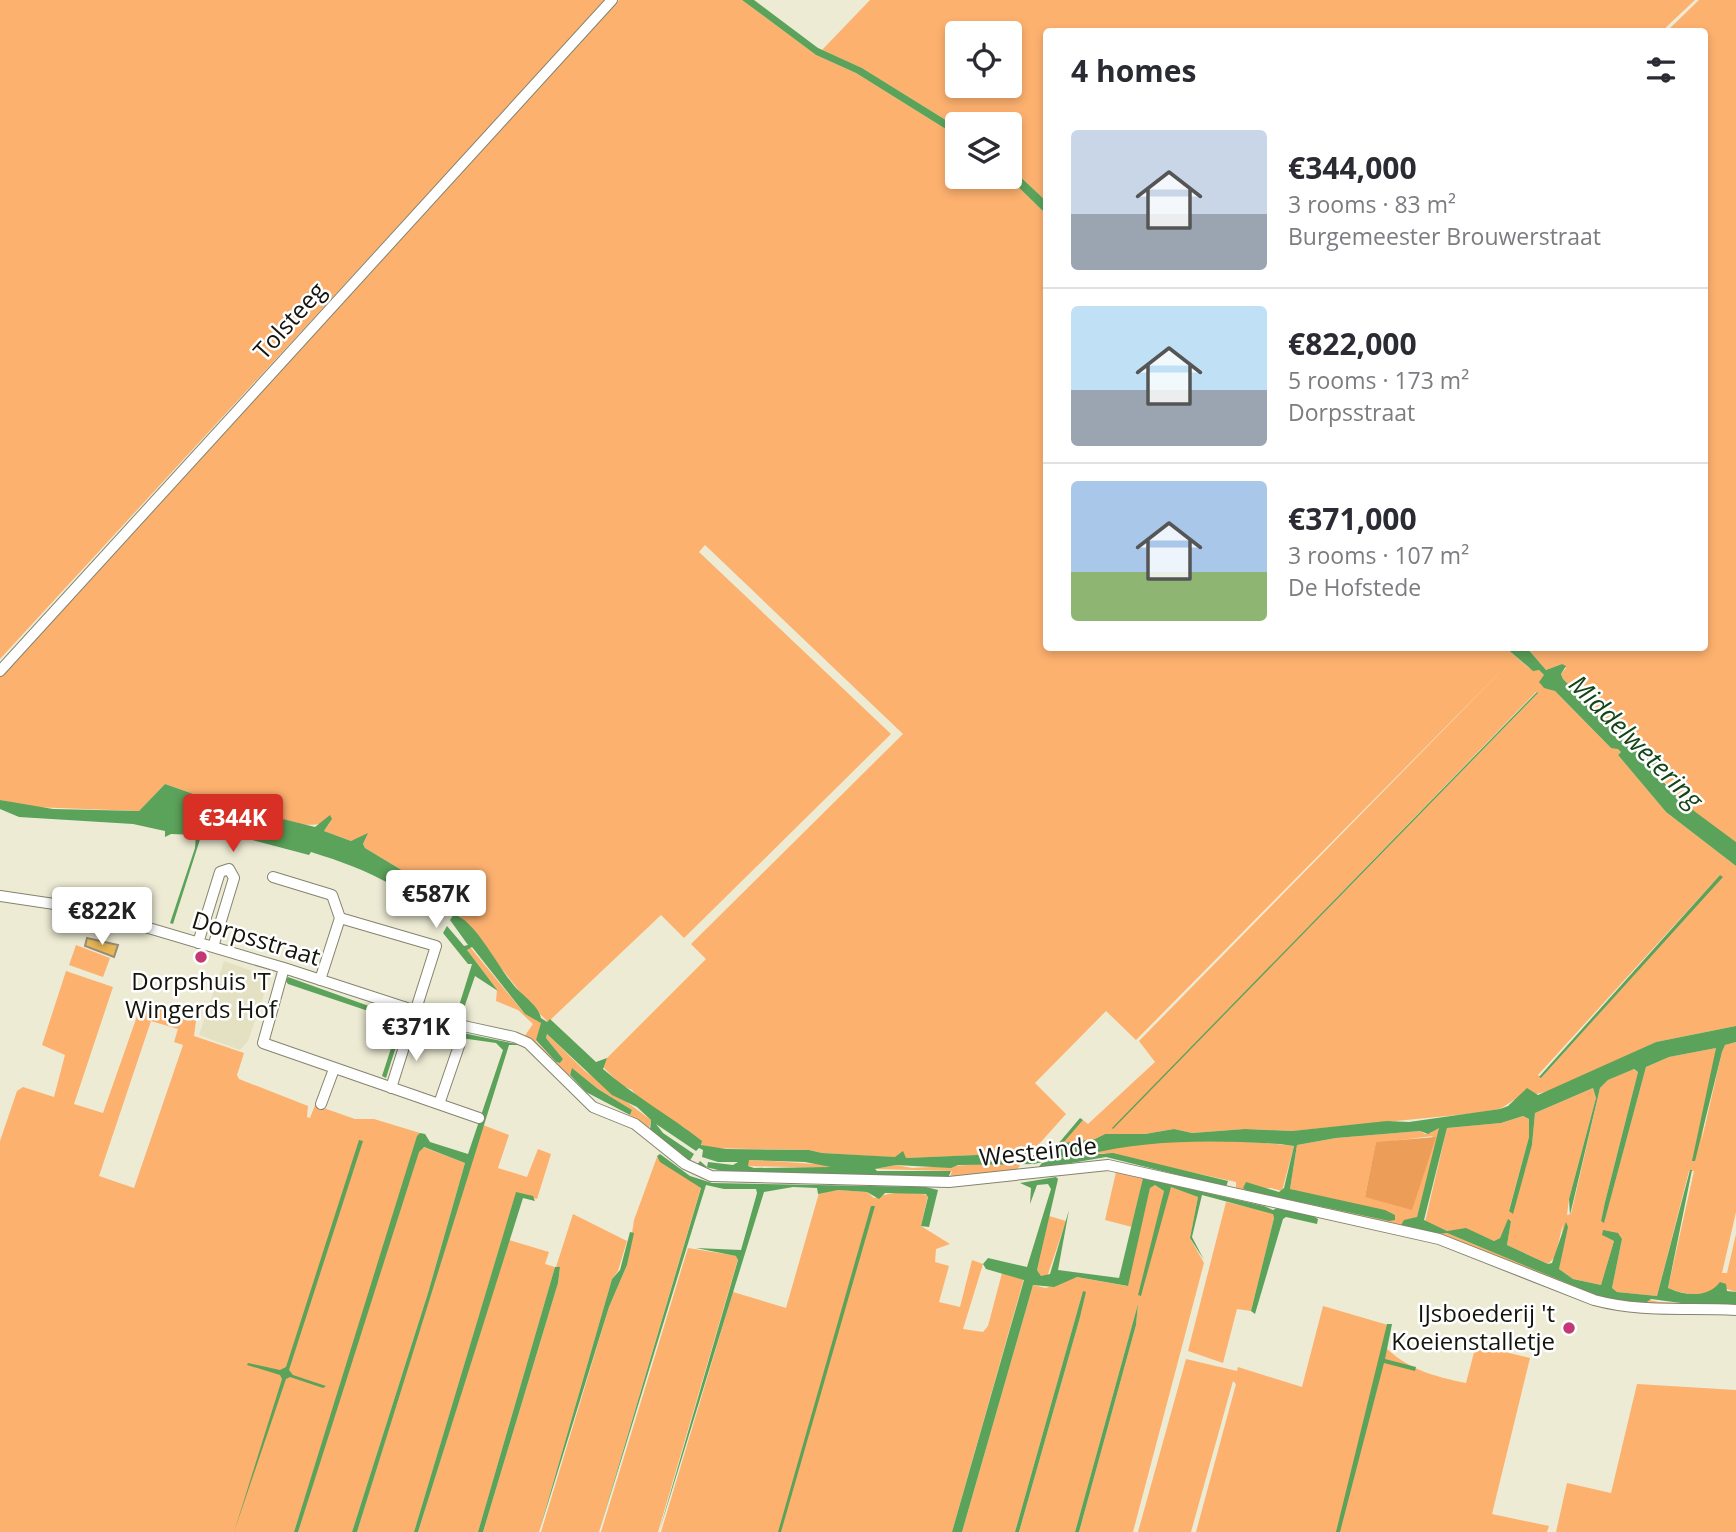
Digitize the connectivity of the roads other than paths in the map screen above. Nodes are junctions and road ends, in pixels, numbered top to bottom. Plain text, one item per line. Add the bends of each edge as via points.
1 (612, 0) edge
2 (0, 671) edge
3 (273, 877) dead end
4 (0, 895) edge
5 (340, 918) junction
6 (198, 943) junction
7 (213, 947) junction
8 (284, 968) junction
9 (320, 980) junction
10 (414, 1020) junction
11 (460, 1044) dead end
12 (334, 1069) junction
13 (391, 1088) junction
14 (321, 1104) dead end
15 (439, 1104) junction
16 (480, 1118) dead end
17 (1736, 1310) edge

1 - 2 street, Tolsteeg
3 - 5 street via 332,895
4 - 6 street, Dorpsstraat via 81,908
5 - 9 street
5 - 10 street via 436,946
6 - 7 street, Dorpsstraat
6 - 7 street via 220,872 229,869 234,878
7 - 8 street, Dorpsstraat
8 - 9 street, Dorpsstraat
8 - 12 street via 263,1043
9 - 10 street, Dorpsstraat
10 - 13 street
10 - 17 street, Westeinde via 528,1043 587,1102 635,1124 685,1164 711,1176 948,1182 1108,1165 1439,1239 1617,1306
11 - 15 street
12 - 13 street
12 - 14 street
13 - 15 street
15 - 16 street

